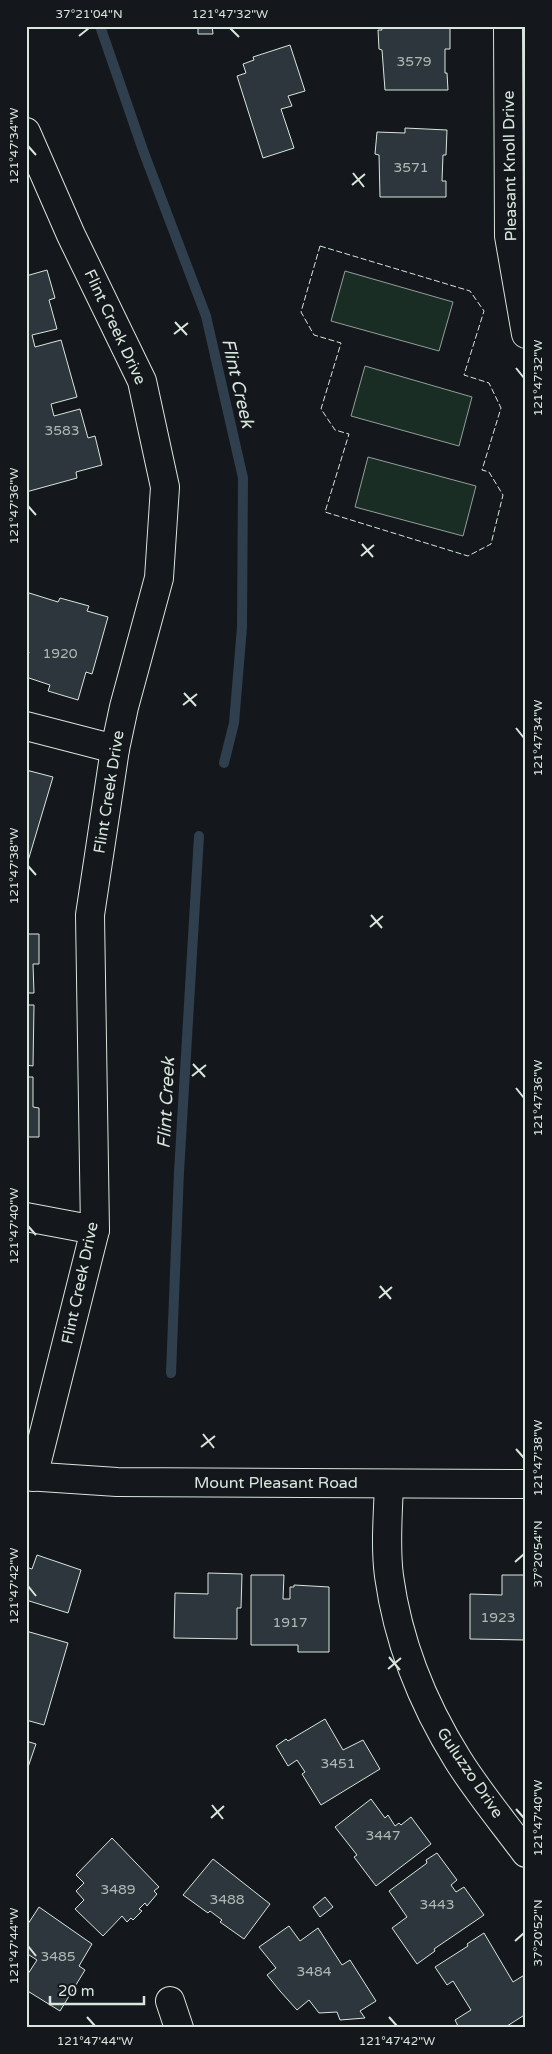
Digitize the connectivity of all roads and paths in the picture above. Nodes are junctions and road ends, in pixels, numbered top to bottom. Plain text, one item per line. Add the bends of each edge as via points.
1 (508, 26) edge
2 (26, 132) edge
3 (526, 334) edge
4 (26, 726) edge
5 (115, 749) junction
6 (26, 1216) edge
7 (95, 1230) junction
8 (30, 1476) edge
9 (389, 1484) junction
10 (526, 1484) edge
11 (526, 1853) edge
12 (170, 2001) dead end
13 (179, 2028) edge

1 - 3 street, Pleasant Knoll Drive via 509,236
2 - 5 street, Flint Creek Drive via 71,235 142,380 166,487 159,578
4 - 5 street
5 - 7 street, Flint Creek Drive via 90,915
6 - 7 street
7 - 8 street, Flint Creek Drive
8 - 9 street, Mount Pleasant Road via 118,1482
9 - 10 street, Mount Pleasant Road
9 - 11 street, Guluzzo Drive via 389,1575 402,1641 428,1708 459,1762
12 - 13 street

